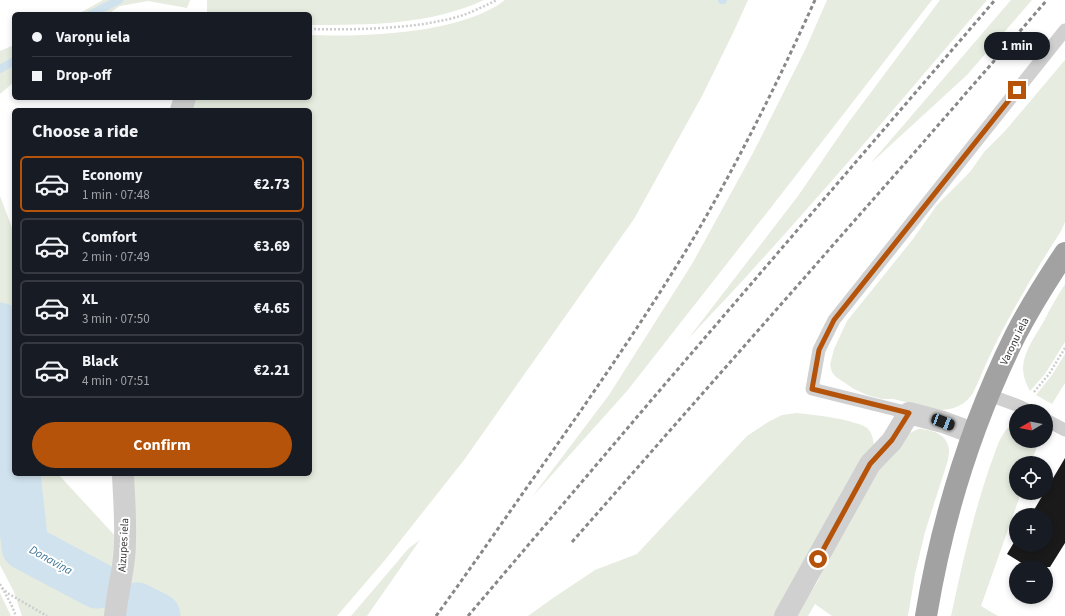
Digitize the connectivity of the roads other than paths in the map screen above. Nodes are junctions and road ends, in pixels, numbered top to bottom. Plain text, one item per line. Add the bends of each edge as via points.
1 (1065, 30) edge
2 (1065, 253) edge
3 (988, 394) junction
4 (1012, 404) edge
5 (909, 413) junction
6 (1053, 424) edge
7 (1065, 430) edge
8 (973, 433) junction
9 (123, 476) edge
10 (116, 616) edge
11 (785, 616) edge
12 (926, 616) edge

1 - 5 lane via 834,320 819,350 812,389
2 - 3 highway, Varoņu iela via 1015,336
3 - 4 lane
3 - 8 highway, Varoņu iela
5 - 8 street
5 - 11 street via 892,440 870,464
6 - 7 lane
8 - 12 highway, Varoņu iela via 941,539
9 - 10 street, Aizupes iela via 126,535

